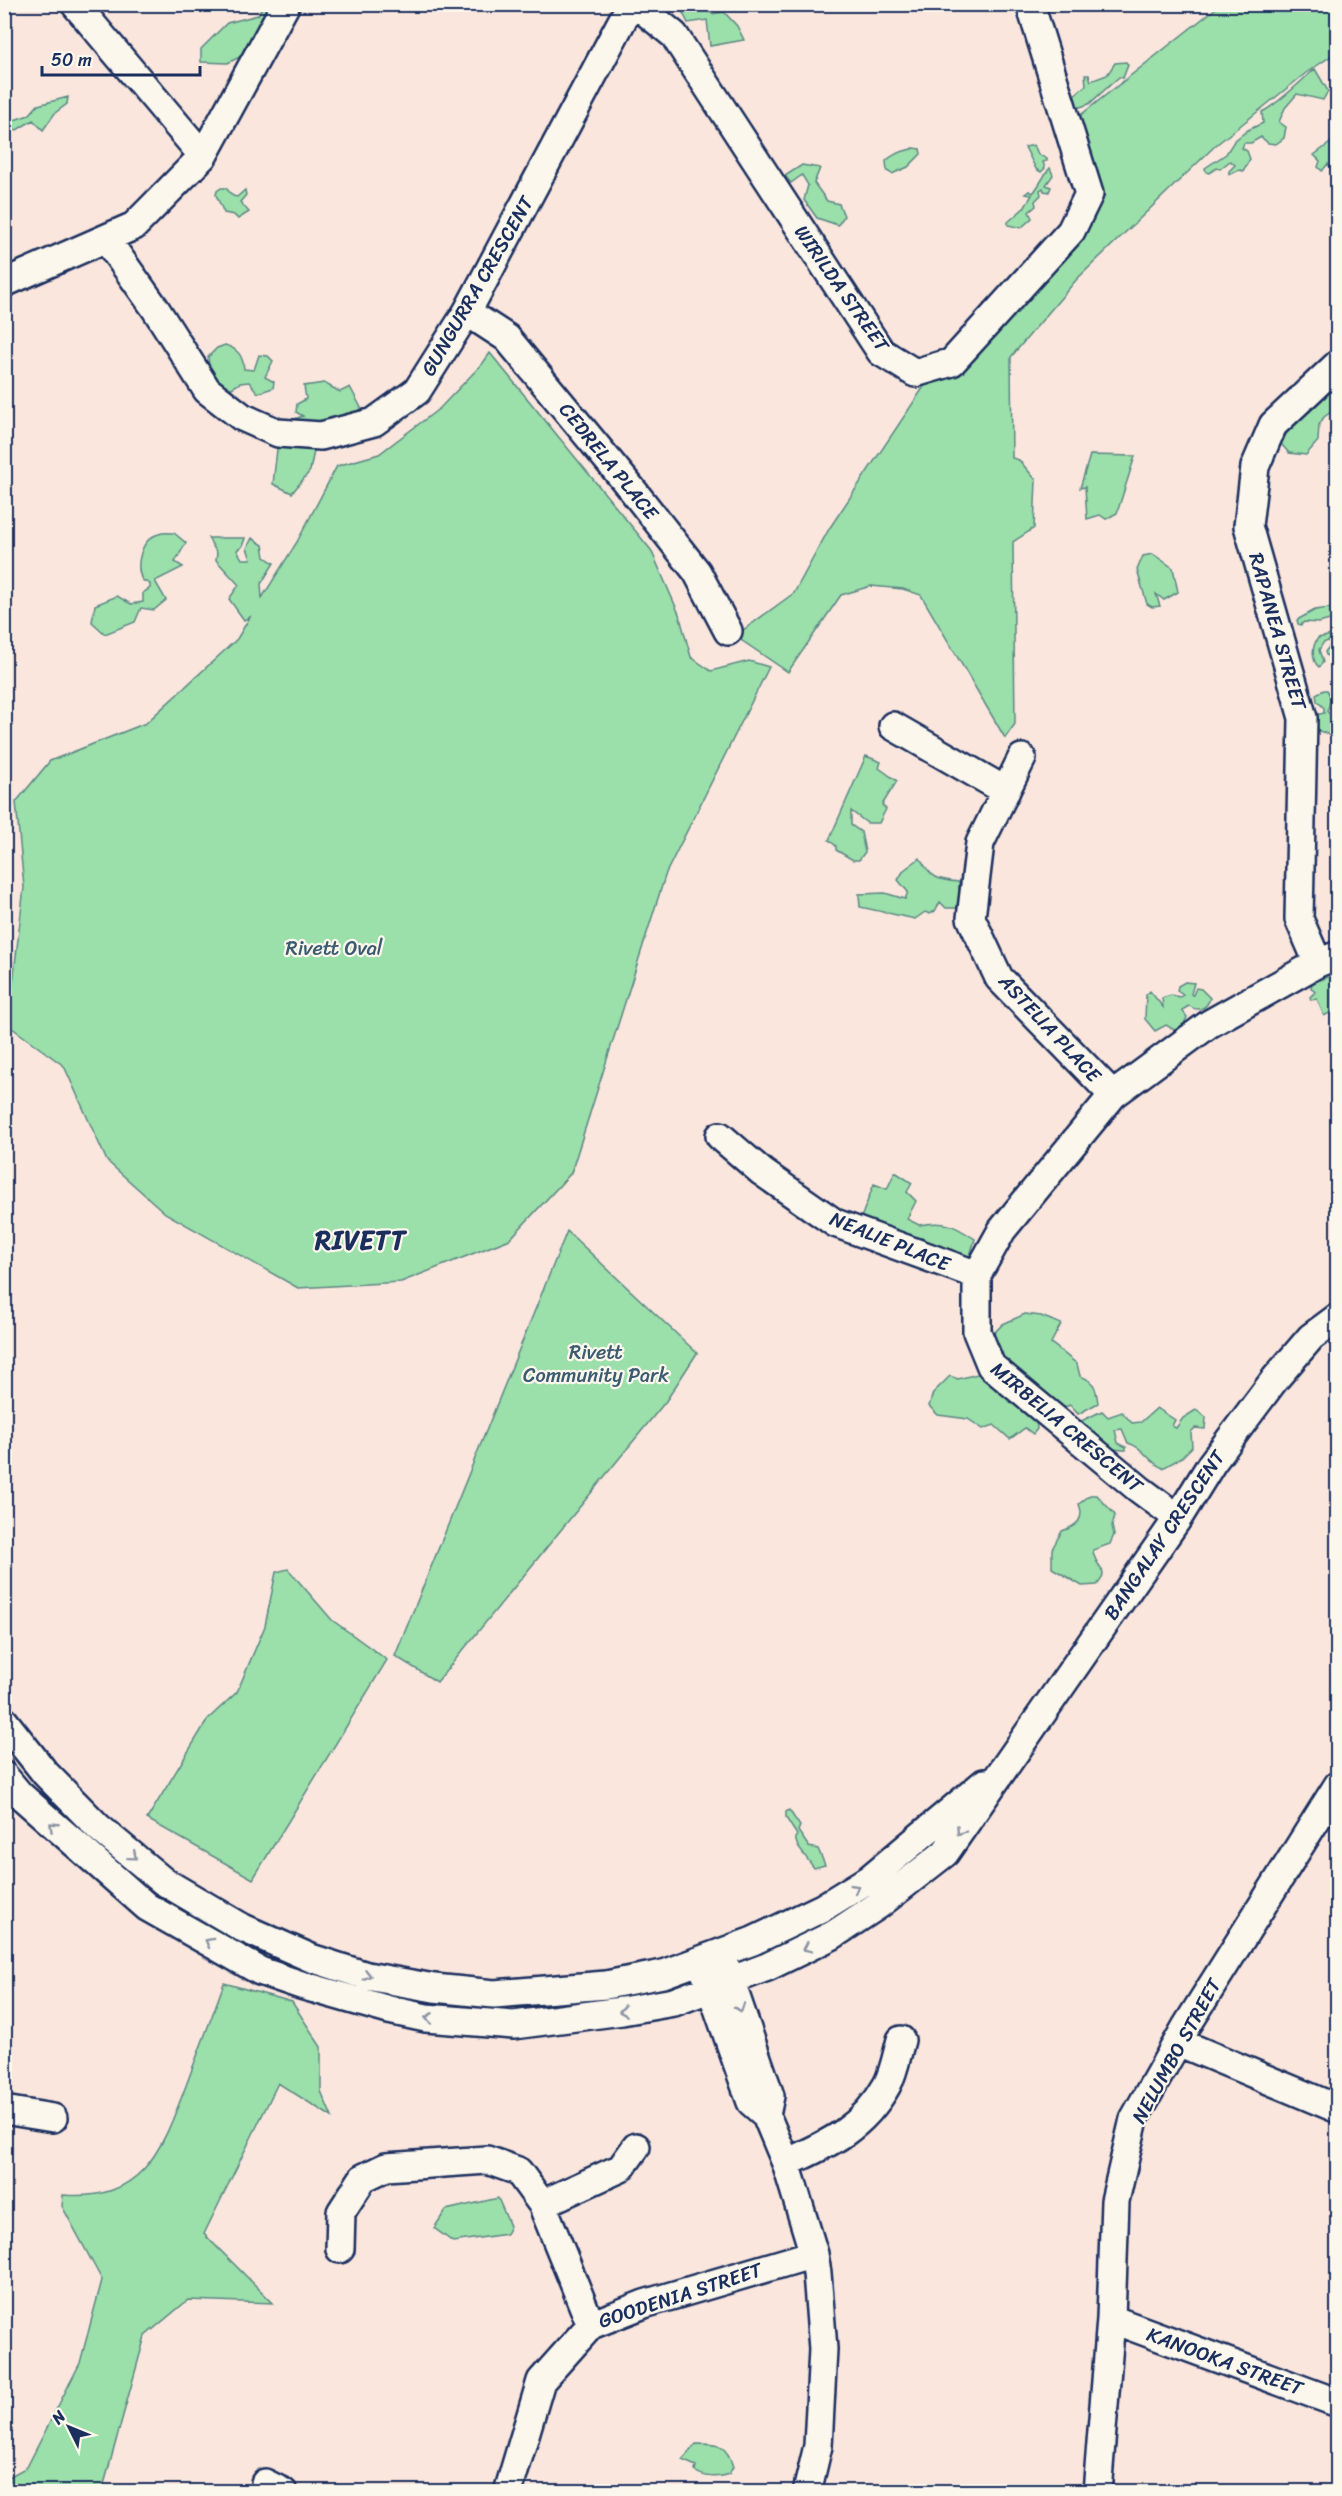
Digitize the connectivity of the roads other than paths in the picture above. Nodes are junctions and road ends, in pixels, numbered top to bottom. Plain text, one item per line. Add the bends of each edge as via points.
1 (75, 4) edge
2 (286, 4) edge
3 (631, 4) edge
4 (636, 4) edge
5 (1030, 4) edge
6 (203, 156) junction
7 (106, 239) junction
8 (4, 282) edge
9 (467, 312) junction
10 (1338, 364) edge
11 (728, 631) dead end
12 (893, 726) dead end
13 (1022, 758) dead end
14 (1006, 791) junction
15 (1328, 959) edge
16 (1113, 1095) junction
17 (720, 1136) dead end
18 (977, 1275) junction
19 (1338, 1317) edge
20 (1178, 1518) junction
21 (4, 1721) edge
22 (1006, 1766) junction
23 (4, 1776) edge
24 (1338, 1785) edge
25 (711, 1956) junction
26 (721, 1984) junction
27 (901, 2040) dead end
28 (1178, 2042) junction
29 (1338, 2109) edge
30 (4, 2110) edge
31 (53, 2118) dead end
32 (636, 2147) dead end
33 (786, 2163) junction
34 (542, 2204) junction
35 (340, 2249) dead end
36 (814, 2254) junction
37 (1111, 2319) junction
38 (591, 2325) junction
39 (1338, 2403) edge
40 (508, 2492) edge
41 (807, 2492) edge
42 (1098, 2492) edge

1 - 6 street
2 - 6 street
3 - 9 street, GUNGURRA CRESCENT
4 - 5 street, WIRILDA STREET via 674,35 881,352 915,373 952,362 1071,231 1089,194
6 - 7 street via 134,226
7 - 8 street
7 - 9 street, GUNGURRA CRESCENT via 207,390 242,417 278,433 321,436 374,422 417,391
9 - 11 street, CEDRELA PLACE via 507,338 630,488 692,566
10 - 15 street, RAPANEA STREET via 1273,425 1255,467 1248,526 1303,718 1299,919
12 - 14 street
13 - 14 street, ASTELIA PLACE
14 - 16 street, ASTELIA PLACE via 980,843 971,918 999,978
15 - 16 street, MIRBELIA CRESCENT via 1209,1024
16 - 18 street, MIRBELIA CRESCENT via 1002,1230
17 - 18 street, NEALIE PLACE via 762,1173 835,1223
18 - 20 street, MIRBELIA CRESCENT via 977,1332 991,1366
19 - 20 street, BANGALAY CRESCENT via 1311,1337 1275,1379 1212,1463
20 - 22 street, BANGALAY CRESCENT
21 -> 25 street, BANGALAY CRESCENT via 45,1773 98,1827 163,1881 272,1943 311,1958 367,1976 494,1994 606,1985 663,1974
25 -> 22 street, BANGALAY CRESCENT via 822,1908 869,1879
22 -> 26 street, BANGALAY CRESCENT via 945,1853 877,1906 833,1935
26 -> 23 street, BANGALAY CRESCENT via 664,2004 514,2025 426,2018 301,1985 260,1971 147,1907 19,1794
24 - 28 street, NELUMBO STREET
25 - 26 street
26 - 33 street via 751,2102 766,2115
27 - 33 street via 888,2083 863,2119 824,2146
28 - 29 street
28 - 37 street, NELUMBO STREET via 1134,2119 1115,2201
30 - 31 street
32 - 34 street via 621,2168
33 - 36 street
34 - 35 street via 518,2171 487,2160 386,2167 363,2178 341,2212
34 - 38 street
36 - 38 street, GOODENIA STREET via 644,2304
36 - 41 street via 823,2349 818,2446
37 - 39 street, KANOOKA STREET
37 - 42 street, NELUMBO STREET
38 - 40 street, GOODENIA STREET via 542,2381

